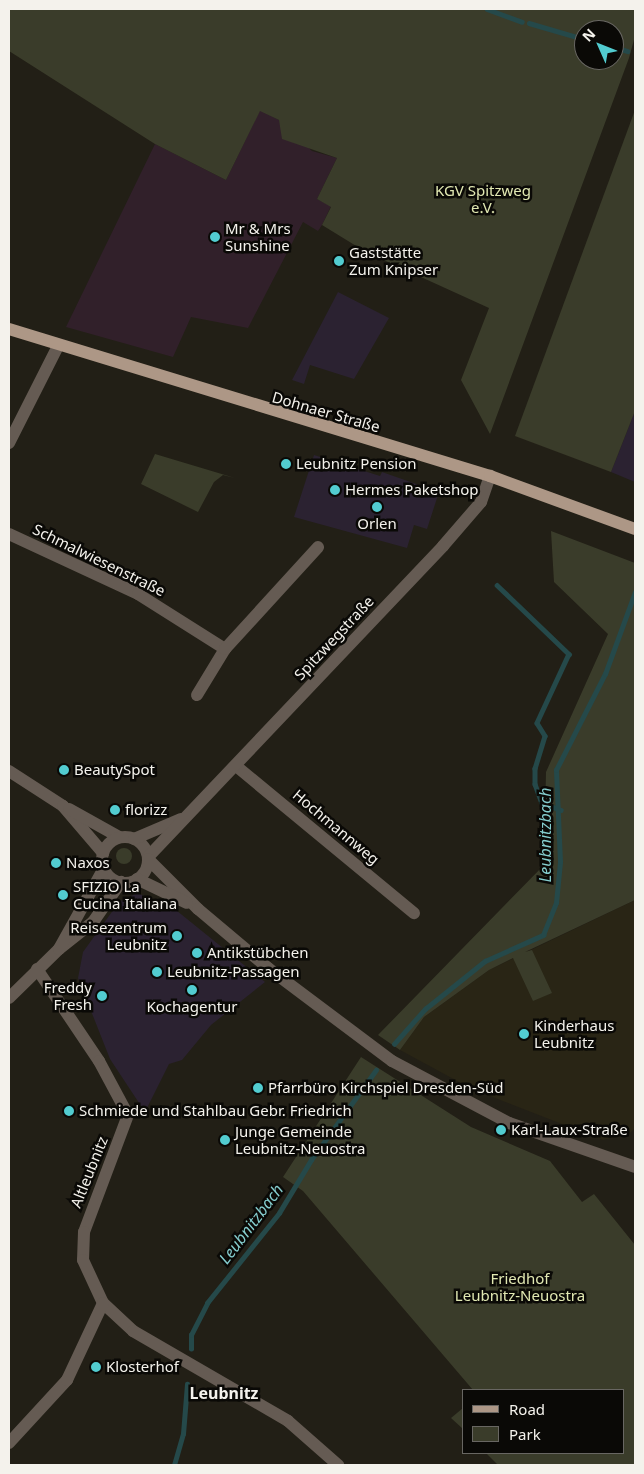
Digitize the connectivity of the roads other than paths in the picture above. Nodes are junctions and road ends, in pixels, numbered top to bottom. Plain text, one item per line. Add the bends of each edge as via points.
1 (9, 329) edge
2 (58, 346) junction
3 (9, 443) edge
4 (490, 476) junction
5 (635, 528) edge
6 (9, 534) edge
7 (318, 547) dead end
8 (225, 649) junction
9 (197, 695) dead end
10 (236, 766) junction
11 (9, 771) edge
12 (63, 806) junction
13 (190, 815) junction
14 (119, 838) junction
15 (134, 839) junction
16 (103, 853) junction
17 (148, 858) junction
18 (104, 868) junction
19 (137, 879) junction
20 (121, 882) junction
21 (198, 909) junction
22 (414, 913) dead end
23 (59, 949) junction
24 (37, 969) junction
25 (9, 998) edge
26 (634, 1164) edge
27 (104, 1303) junction
28 (9, 1444) edge
29 (338, 1465) edge

1 - 2 main road, Dohnaer Straße
2 - 3 street
2 - 4 main road, Dohnaer Straße
4 - 5 main road, Dohnaer Straße
4 - 10 street, Spitzwegstraße via 481,502 444,546
6 - 8 street, Schmalwiesenstraße via 138,594
7 - 8 street
8 - 9 street
10 - 13 street, Spitzwegstraße
10 - 22 street, Hochmannweg
11 - 12 street
12 - 14 street
12 - 16 street
13 - 15 street, Spitzwegstraße
13 - 17 street, Spitzwegstraße
14 - 15 street
14 - 16 street
15 - 17 street
16 - 18 street
17 - 19 street
17 - 21 street
18 - 20 street
18 - 23 street
19 - 20 street
19 - 21 street
20 - 23 street via 93,922
21 - 26 street via 392,1061 509,1123
23 - 24 street
24 - 25 street
24 - 27 street, Altleubnitz via 99,1061 128,1115 84,1232 83,1260
27 - 28 street via 67,1380
27 - 29 street, Altleubnitz via 133,1331 288,1421

